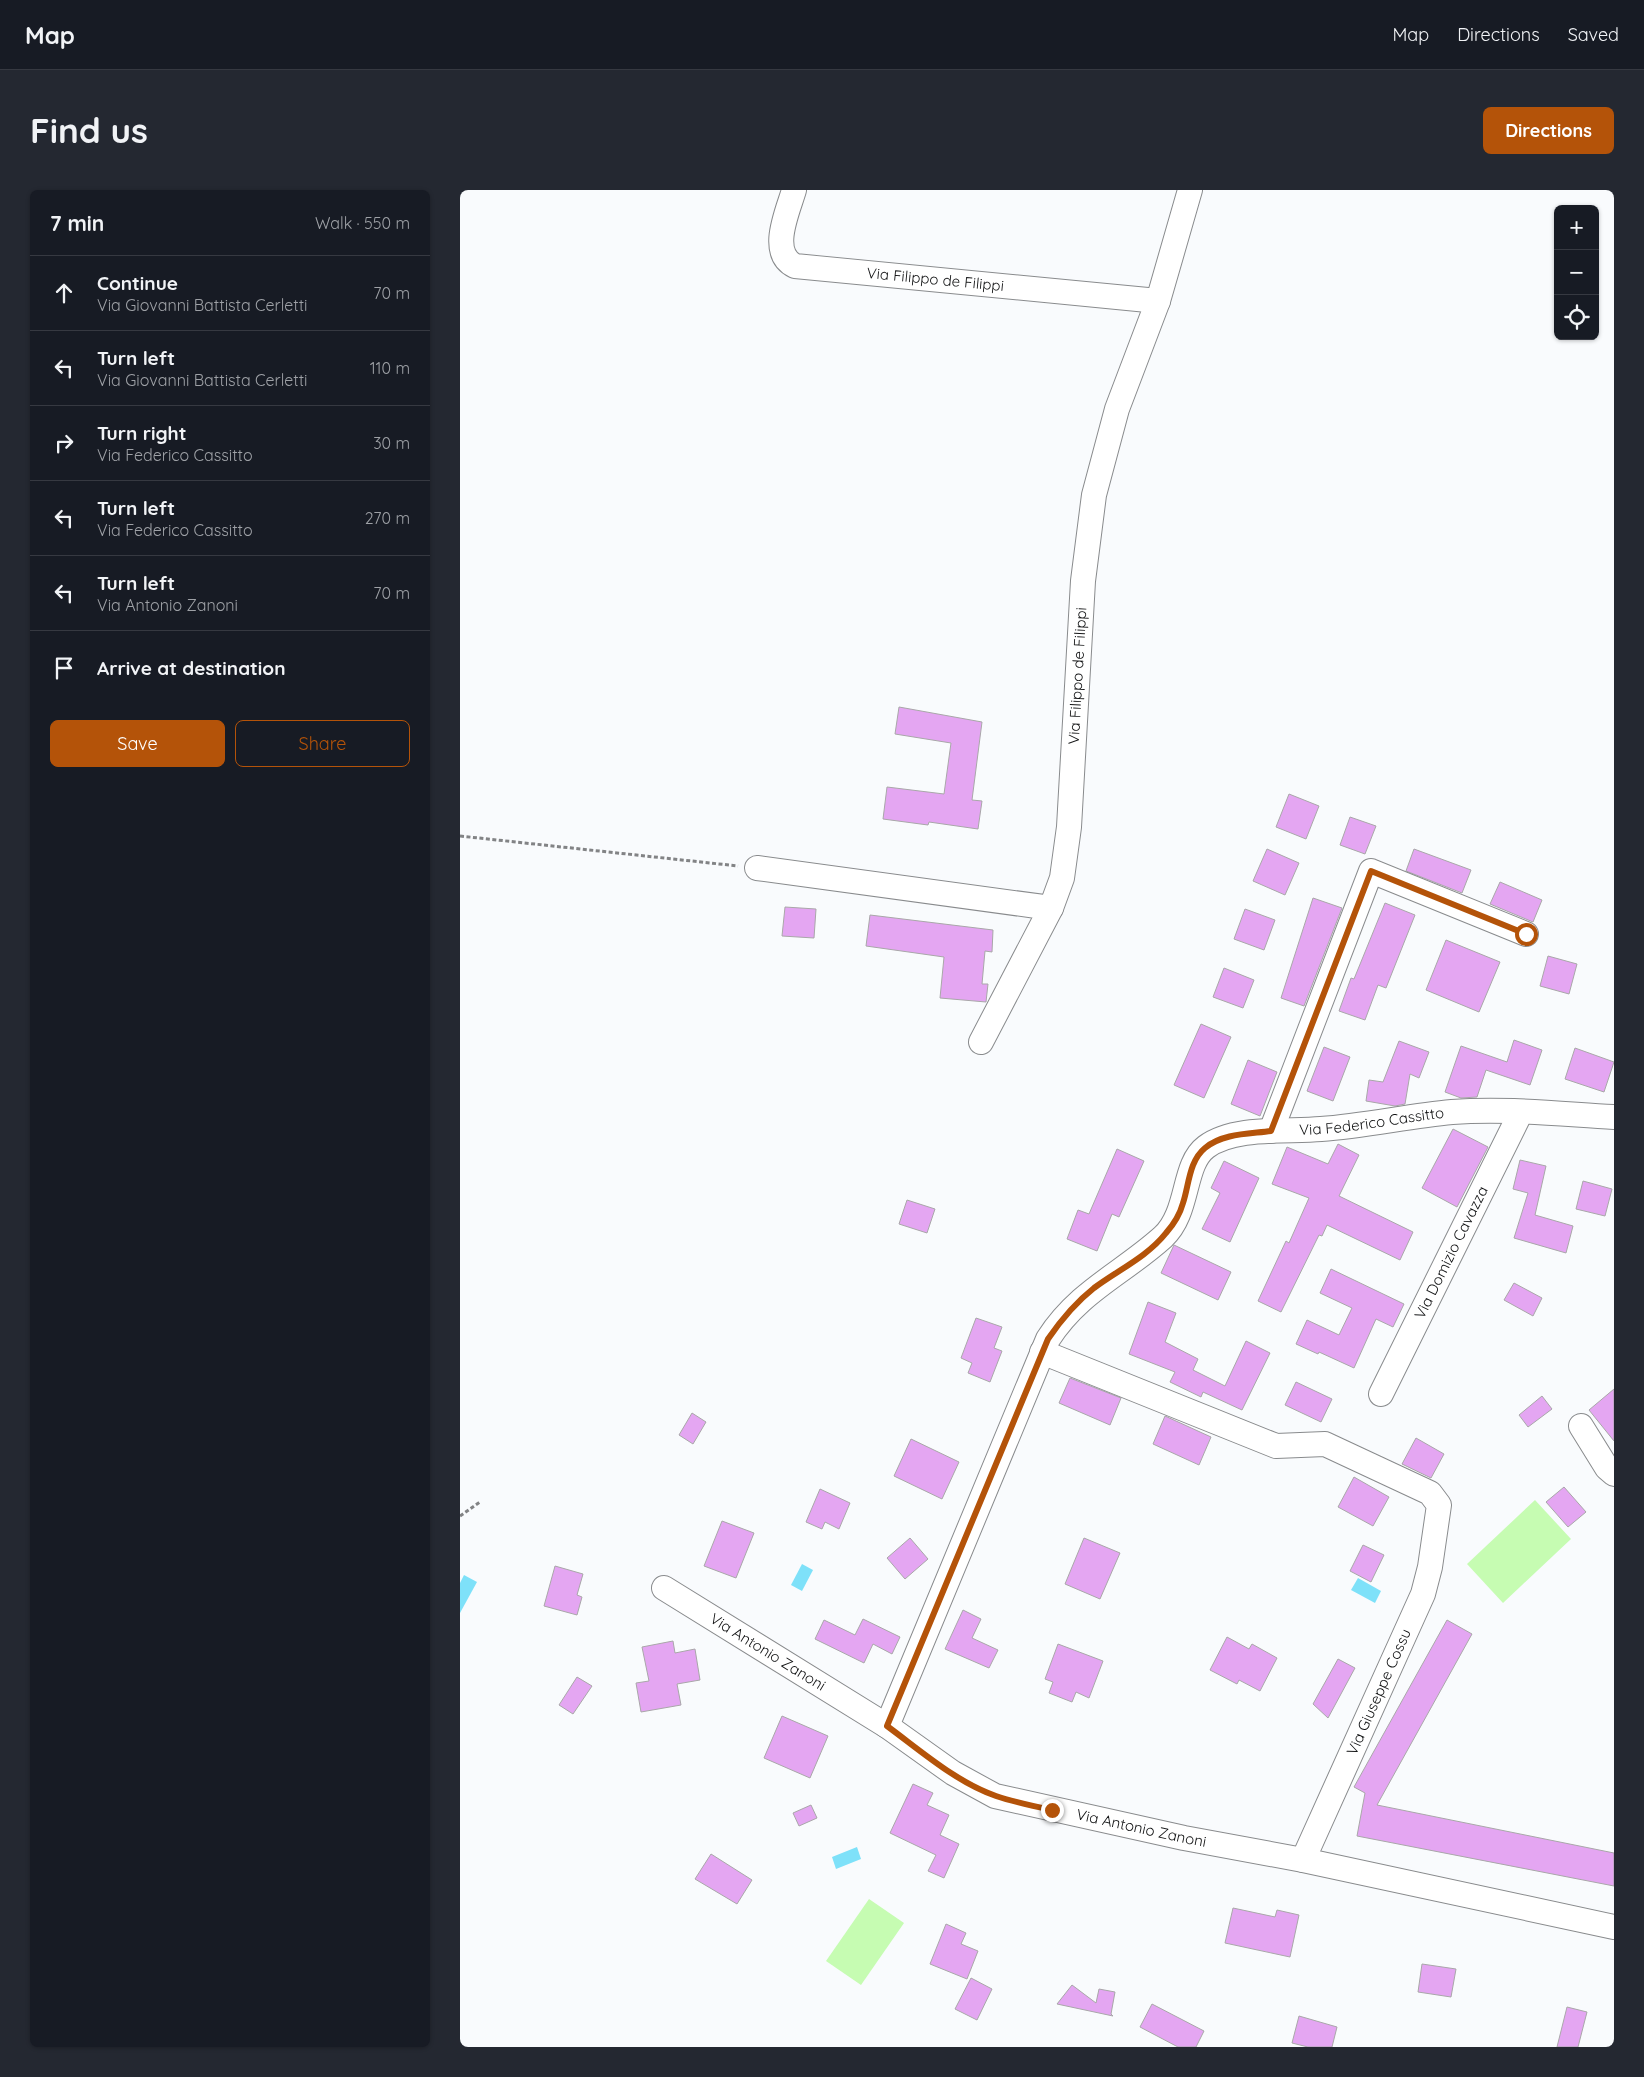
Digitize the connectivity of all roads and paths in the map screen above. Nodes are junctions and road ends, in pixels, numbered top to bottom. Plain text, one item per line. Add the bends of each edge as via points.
1 (794, 190) edge
2 (1190, 190) edge
3 (1158, 301) junction
4 (460, 836) edge
5 (757, 868) joint
6 (1051, 908) junction
7 (1526, 934) dead end
8 (981, 1042) dead end
9 (1521, 1112) junction
10 (1614, 1117) edge
11 (1271, 1131) junction
12 (1042, 1352) junction
13 (1381, 1394) dead end
14 (1581, 1426) dead end
15 (1614, 1474) edge
16 (480, 1502) dead end
17 (460, 1516) edge
18 (664, 1588) dead end
19 (887, 1726) junction
20 (1303, 1860) junction
21 (1614, 1927) edge

1 - 3 street, Via Filippo de Filippi via 781,246 784,256 795,266
2 - 3 street, Via Filippo de Filippi
3 - 6 street, Via Filippo de Filippi via 1117,409 1094,495 1082,581 1069,836 1062,878
4 - 5 path
5 - 6 street
6 - 8 street, Via Filippo de Filippi
7 - 11 street via 1371,871
9 - 10 street, Via Federico Cassitto
9 - 11 street, Via Federico Cassitto via 1453,1112 1321,1130
9 - 13 street, Via Domizio Cavazza
11 - 12 street, Via Federico Cassitto via 1229,1137 1206,1147 1194,1162 1183,1204 1166,1234 1074,1306
12 - 19 street, Via Federico Cassitto
12 - 20 street, Via Giuseppe Cossu via 1276,1446 1325,1444 1430,1493 1439,1505 1428,1574 1417,1609
14 - 15 street
16 - 17 path
18 - 19 street, Via Antonio Zanoni
19 - 20 street, Via Antonio Zanoni via 953,1774 995,1796 1184,1838
20 - 21 street, Via Antonio Zanoni

